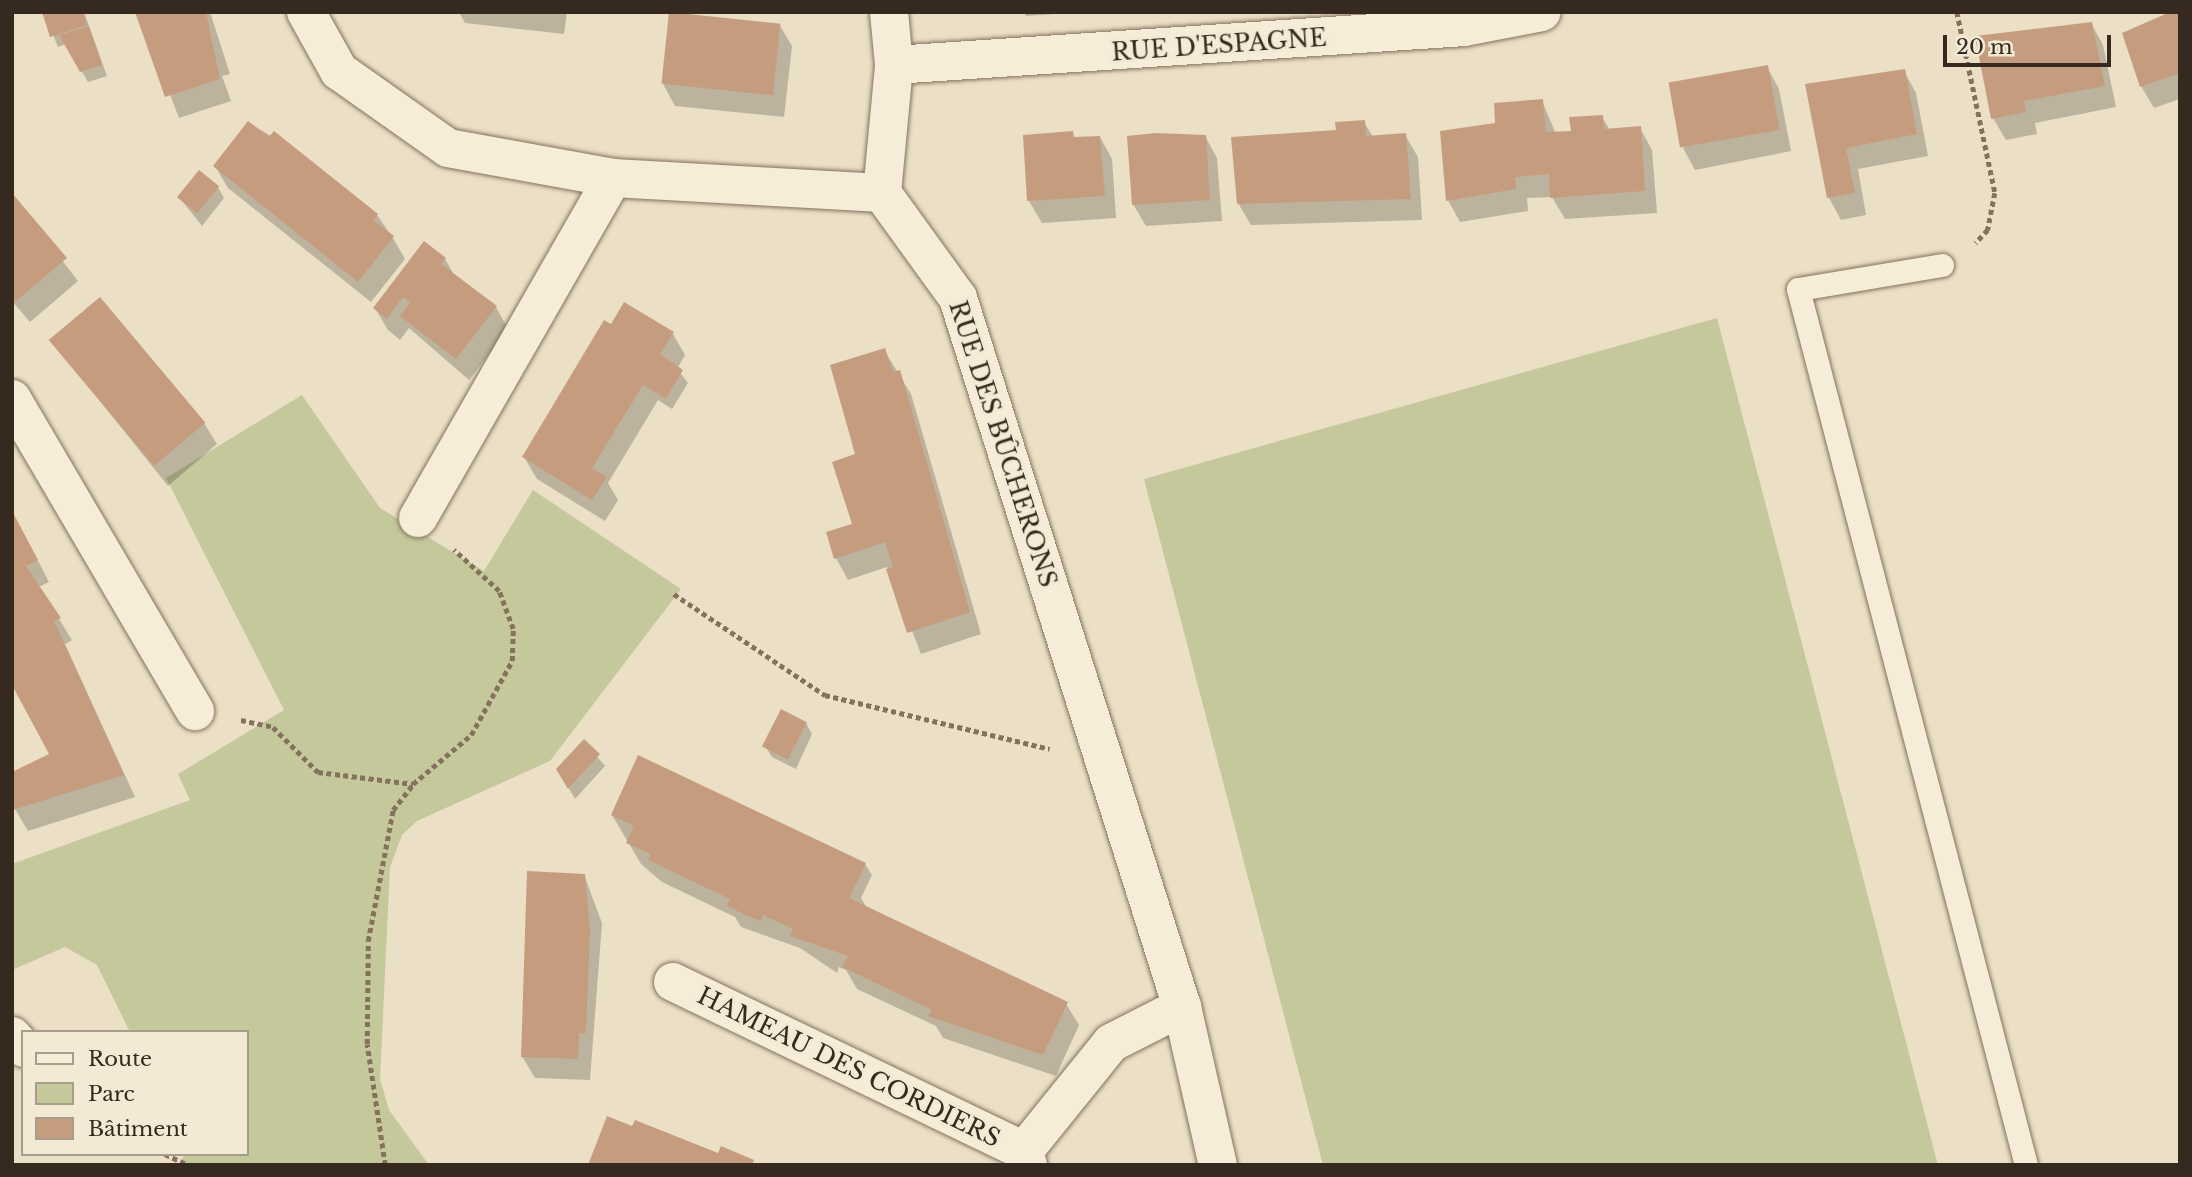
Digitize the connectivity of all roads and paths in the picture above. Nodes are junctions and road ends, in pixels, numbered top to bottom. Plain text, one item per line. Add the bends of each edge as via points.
1 (306, 12) edge
2 (889, 12) edge
3 (1542, 12) edge
4 (1957, 12) edge
5 (1464, 20) edge
6 (894, 65) junction
7 (613, 178) junction
8 (882, 193) junction
9 (1942, 265) joint
10 (12, 399) edge
11 (418, 518) joint
12 (674, 594) dead end
13 (195, 710) joint
14 (1105, 763) junction
15 (413, 783) junction
16 (674, 982) dead end
17 (1182, 1007) junction
18 (169, 1156) edge
19 (1026, 1158) edge
20 (189, 1165) edge
21 (385, 1165) edge
22 (1218, 1165) edge
23 (2026, 1165) edge

1 - 7 street via 339,71 448,148
2 - 6 street
3 - 5 street, RUE D'ESPAGNE
4 - 9 path via 1995,193 1988,230 1969,251
5 - 6 street, RUE D'ESPAGNE
6 - 8 street
7 - 8 street
7 - 11 street
8 - 14 street, RUE DES BÛCHERONS via 958,298
9 - 23 lane via 1798,289
10 - 13 street
11 - 15 path via 499,591 513,629 512,661 471,734
12 - 14 path via 825,695
13 - 15 path via 273,727 318,772
14 - 17 street, RUE DES BÛCHERONS
15 - 21 path via 393,810 368,941 367,1044
16 - 19 street, HAMEAU DES CORDIERS
17 - 19 street, HAMEAU DES CORDIERS via 1111,1043
17 - 22 street, RUE DES BÛCHERONS
18 - 20 path

